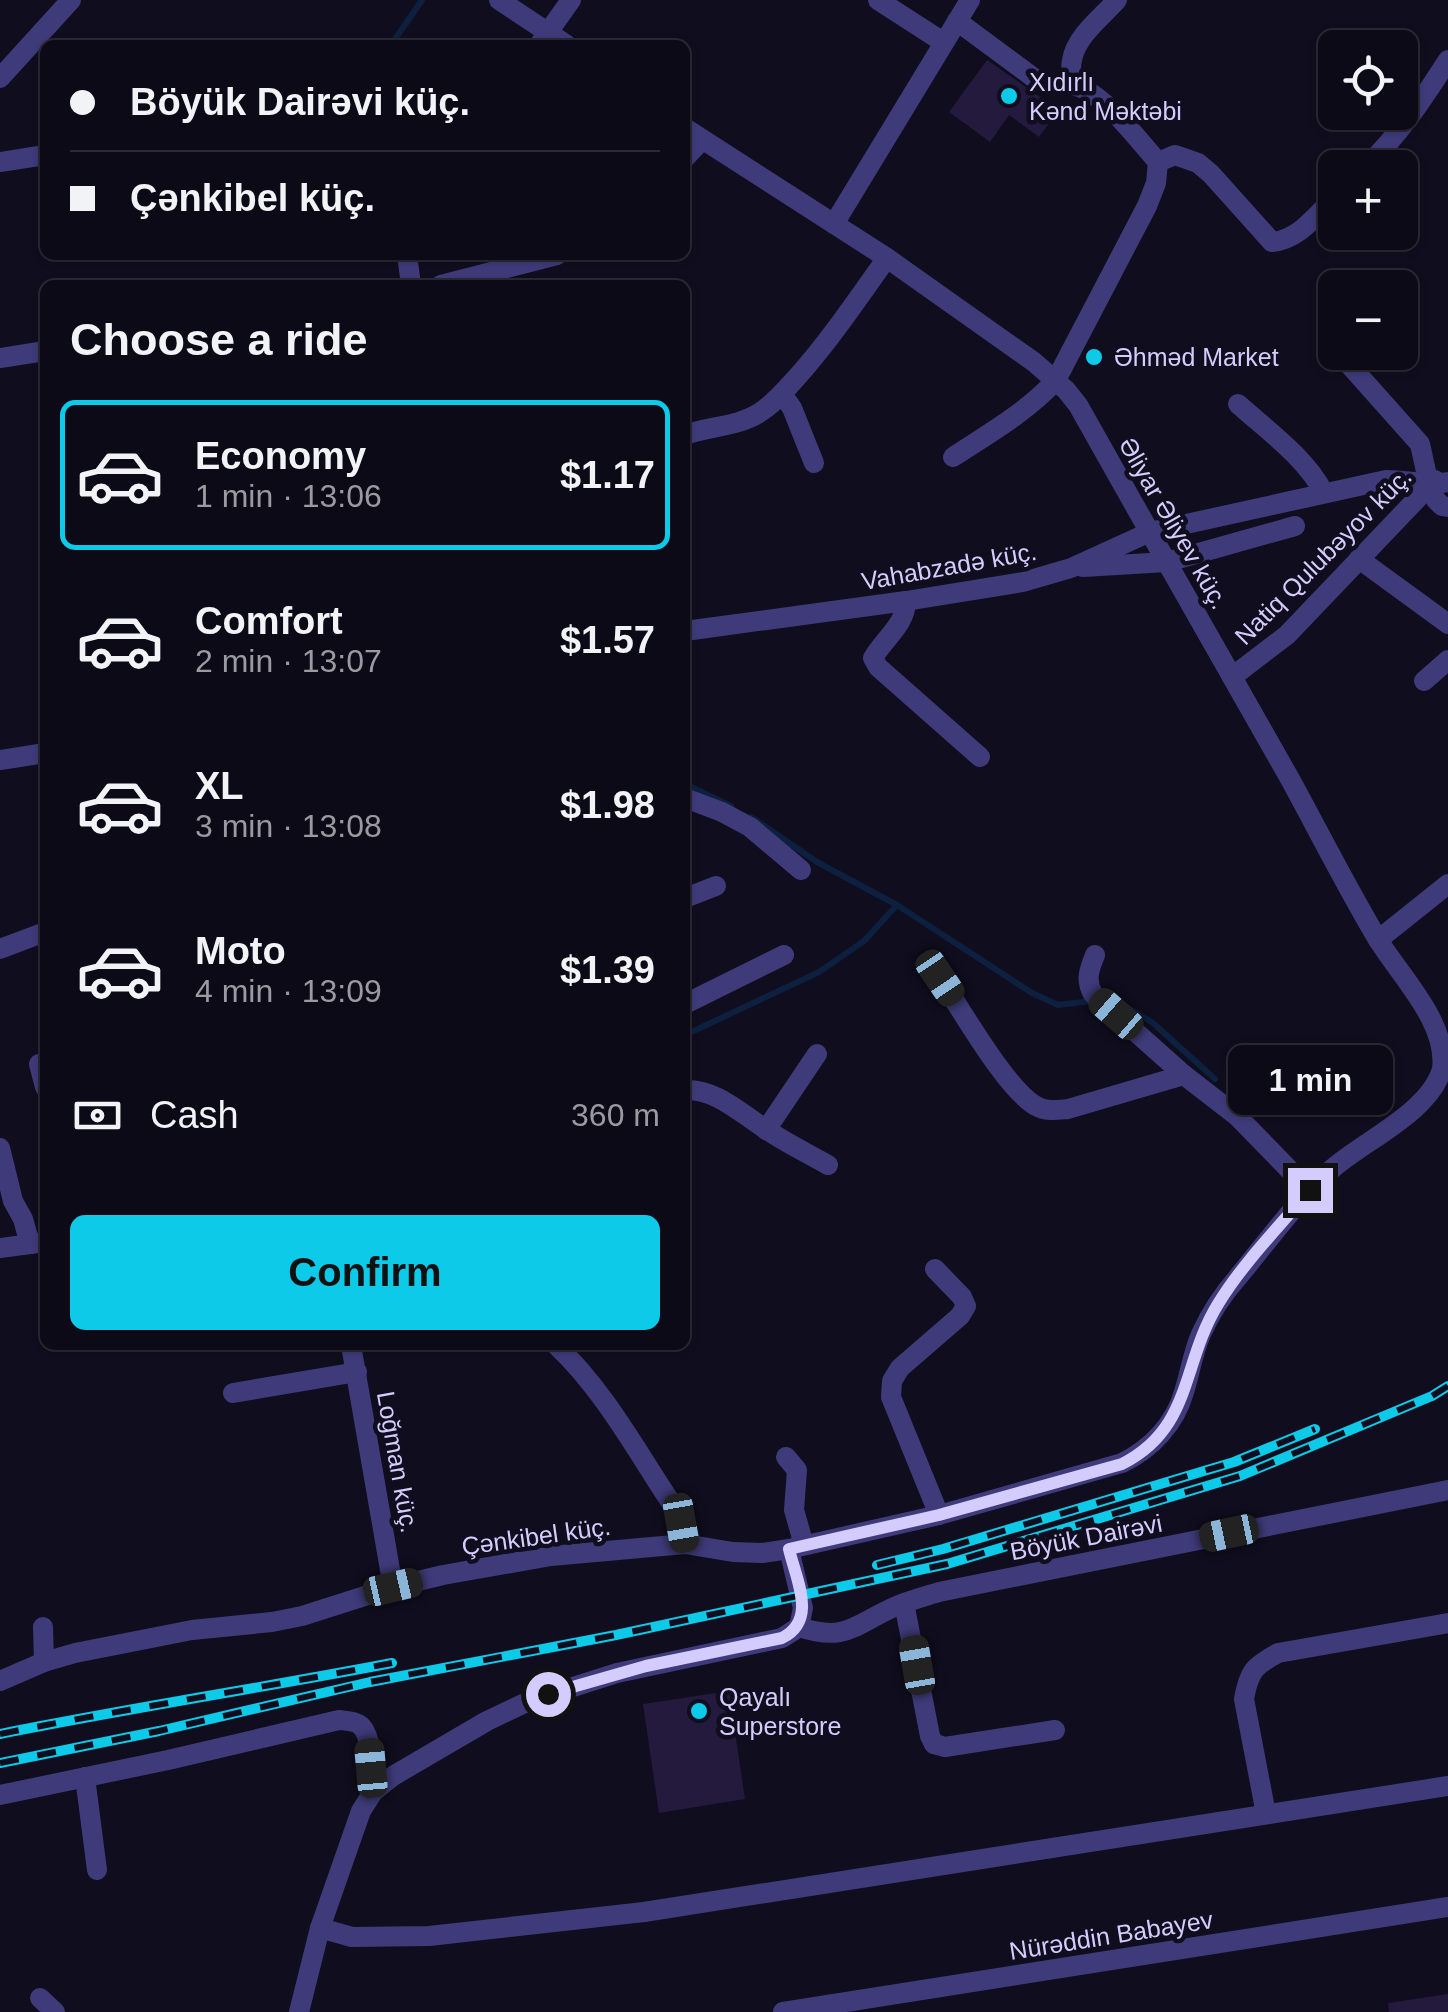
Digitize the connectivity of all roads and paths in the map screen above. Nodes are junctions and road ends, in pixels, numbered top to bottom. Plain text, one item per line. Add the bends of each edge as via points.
1 (71, 0) edge
2 (498, 0) edge
3 (572, 0) edge
4 (878, 0) edge
5 (970, 0) edge
6 (1118, 0) edge
7 (956, 21) junction
8 (544, 39) edge
9 (943, 42) junction
10 (1448, 60) edge
11 (0, 78) edge
12 (1072, 85) junction
13 (694, 134) edge
14 (1382, 150) edge
15 (40, 156) edge
16 (0, 162) edge
17 (1158, 162) junction
18 (1318, 214) edge
19 (834, 224) junction
20 (887, 258) junction
21 (538, 260) edge
22 (460, 280) edge
23 (40, 351) edge
24 (0, 358) edge
25 (1354, 370) edge
26 (1056, 380) junction
27 (782, 394) junction
28 (1238, 404) dead end
29 (690, 433) edge
30 (953, 457) dead end
31 (814, 463) dead end
32 (1448, 469) edge
33 (1439, 484) edge
34 (1324, 493) junction
35 (1446, 509) edge
36 (1295, 526) dead end
37 (1150, 532) junction
38 (1360, 559) junction
39 (1167, 562) junction
40 (1072, 568) junction
41 (906, 601) junction
42 (1448, 624) edge
43 (690, 630) edge
44 (1448, 660) edge
45 (1232, 677) junction
46 (1424, 682) dead end
47 (40, 755) edge
48 (980, 757) dead end
49 (0, 760) edge
50 (690, 800) edge
51 (801, 870) dead end
52 (1448, 884) edge
53 (716, 886) dead end
54 (690, 896) edge
55 (40, 934) edge
56 (1378, 940) junction
57 (0, 949) edge
58 (784, 955) dead end
59 (1094, 955) dead end
60 (940, 978) dead end
61 (690, 1002) edge
62 (817, 1054) dead end
63 (1184, 1074) junction
64 (1443, 1088) edge
65 (690, 1090) edge
66 (766, 1130) junction
67 (0, 1148) edge
68 (828, 1166) dead end
69 (1310, 1190) junction
70 (38, 1243) edge
71 (0, 1248) edge
72 (935, 1269) dead end
73 (352, 1350) edge
74 (561, 1350) edge
75 (357, 1372) junction
76 (233, 1393) dead end
77 (786, 1456) dead end
78 (1448, 1490) edge
79 (939, 1515) junction
80 (684, 1544) junction
81 (797, 1547) junction
82 (393, 1587) junction
83 (904, 1604) junction
84 (1448, 1623) edge
85 (43, 1627) dead end
86 (799, 1627) junction
87 (44, 1662) junction
88 (0, 1682) edge
89 (1055, 1730) dead end
90 (86, 1778) junction
91 (1448, 1786) edge
92 (373, 1792) junction
93 (0, 1796) edge
94 (1266, 1814) junction
95 (97, 1870) dead end
96 (1448, 1907) edge
97 (320, 1928) junction
98 (299, 2012) edge
99 (782, 2012) edge

1 - 11 street
2 - 8 street
3 - 8 street
4 - 9 street
5 - 7 street
6 - 12 street via 1082,37 1071,61
7 - 9 street
7 - 12 street via 1034,78
9 - 19 street
10 - 14 street
12 - 17 street via 1108,108
13 - 19 street, Əliyar Əliyev küç.
15 - 16 street
17 - 18 street via 1175,155 1198,162 1272,242 1296,235
17 - 26 street via 1147,206
19 - 20 street, Əliyar Əliyev küç.
20 - 26 street, Əliyar Əliyev küç.
20 - 27 street
21 - 22 street
23 - 24 street
25 - 33 street via 1420,444
26 - 30 street
26 - 37 street, Əliyar Əliyev küç. via 1078,405
27 - 29 street via 739,423
27 - 31 street
28 - 34 street via 1300,460
32 - 33 street, Natiq Qulubəyov küç.
33 - 34 street, Vahabzadə küç. via 1386,480
33 - 35 street
33 - 38 street, Natiq Qulubəyov küç.
34 - 37 street, Vahabzadə küç.
36 - 39 street
37 - 39 street, Əliyar Əliyev küç.
37 - 40 street, Vahabzadə küç.
38 - 42 street
38 - 45 street, Natiq Qulubəyov küç. via 1286,635
39 - 40 street
39 - 45 street, Əliyar Əliyev küç.
40 - 41 street, Vahabzadə küç.
41 - 43 street, Vahabzadə küç.
41 - 48 street via 900,622 873,658
44 - 46 street
45 - 56 street, Əliyar Əliyev küç.
47 - 49 street
50 - 51 street via 750,827
52 - 56 street
53 - 54 street
55 - 57 street
56 - 64 street, Əliyar Əliyev küç. via 1441,1033
58 - 61 street
59 - 63 street via 1088,975 1093,994
60 - 63 street via 1001,1070 1036,1106 1068,1109
62 - 66 street
63 - 69 street
64 - 69 street, Çənkibel küç.
65 - 66 street via 704,1090
66 - 68 street
67 - 70 street via 13,1201
69 - 79 street, Çənkibel küç. via 1218,1303 1183,1396 1156,1439 1122,1464
70 - 71 street
72 - 79 street via 966,1306 900,1368 891,1397
73 - 75 street, Loğman küç.
74 - 80 street via 595,1388 672,1504
75 - 76 street
75 - 82 street, Loğman küç.
77 - 81 street via 797,1470
78 - 83 street, Böyük Dairəvi
79 - 81 street, Çənkibel küç.
80 - 81 street, Çənkibel küç. via 762,1553
80 - 82 street, Çənkibel küç. via 552,1556
81 - 86 street
82 - 87 street, Çənkibel küç. via 287,1619 192,1630
83 - 86 street, Böyük Dairəvi via 846,1632
83 - 89 street via 934,1744
84 - 94 street via 1278,1653 1256,1664 1244,1699
85 - 87 street
86 - 92 street via 782,1638 617,1673 529,1701
87 - 88 street, Çənkibel küç.
90 - 92 street via 339,1720 363,1727
90 - 93 street
90 - 95 street
91 - 94 street
92 - 97 street
94 - 97 street via 644,1912 429,1936 352,1937
96 - 99 street, Nürəddin Babayev
97 - 98 street

